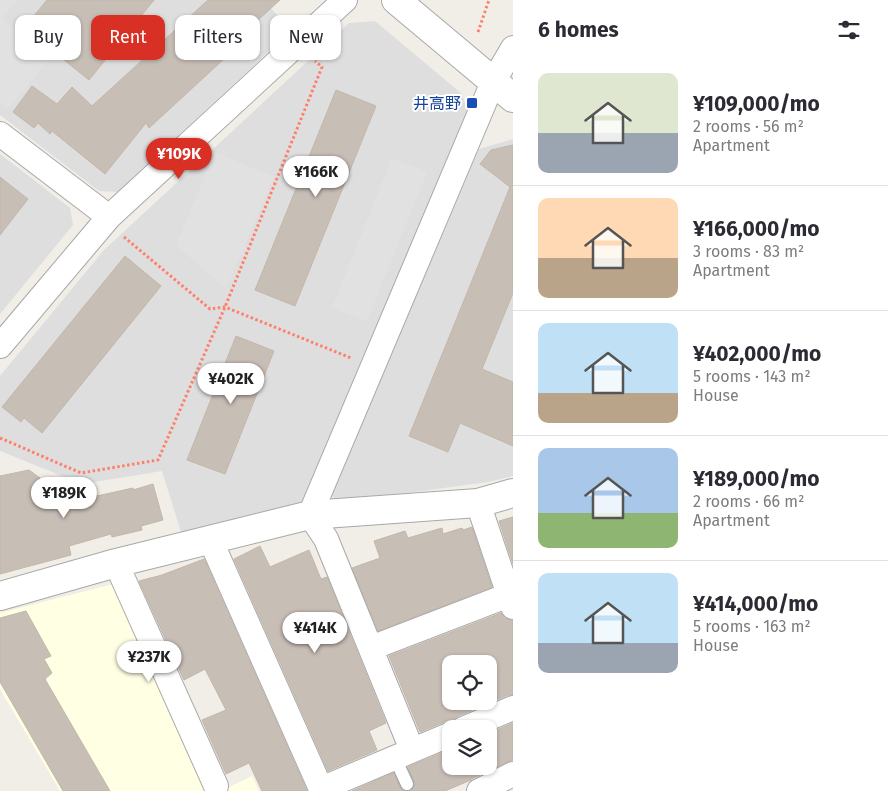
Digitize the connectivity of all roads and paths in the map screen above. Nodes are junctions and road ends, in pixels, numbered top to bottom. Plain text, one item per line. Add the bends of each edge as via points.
1 (344, 0) edge
2 (396, 0) edge
3 (489, 0) edge
4 (478, 32) dead end
5 (513, 48) edge
6 (313, 60) edge
7 (503, 90) edge
8 (0, 134) edge
9 (115, 225) junction
10 (226, 307) junction
11 (0, 346) edge
12 (357, 360) dead end
13 (0, 438) edge
14 (513, 493) edge
15 (478, 502) junction
16 (310, 515) junction
17 (210, 540) junction
18 (116, 563) junction
19 (0, 596) edge
20 (511, 601) edge
21 (370, 648) junction
22 (513, 708) edge
23 (484, 720) edge
24 (442, 738) edge
25 (404, 754) junction
26 (408, 784) dead end
27 (216, 786) dead end

1 - 9 street
2 - 7 street
3 - 4 path
5 - 7 street
6 - 10 path via 322,67
7 - 16 street
8 - 9 street
9 - 10 path via 210,309
9 - 11 street
10 - 12 path
10 - 13 path via 158,460 81,474
14 - 15 street
15 - 16 street
15 - 20 street
16 - 17 street
16 - 21 street via 326,539
17 - 18 street
17 - 25 street via 321,789
18 - 19 street
18 - 27 street
20 - 21 street
21 - 25 street
22 - 23 street
24 - 25 street
25 - 26 lane

